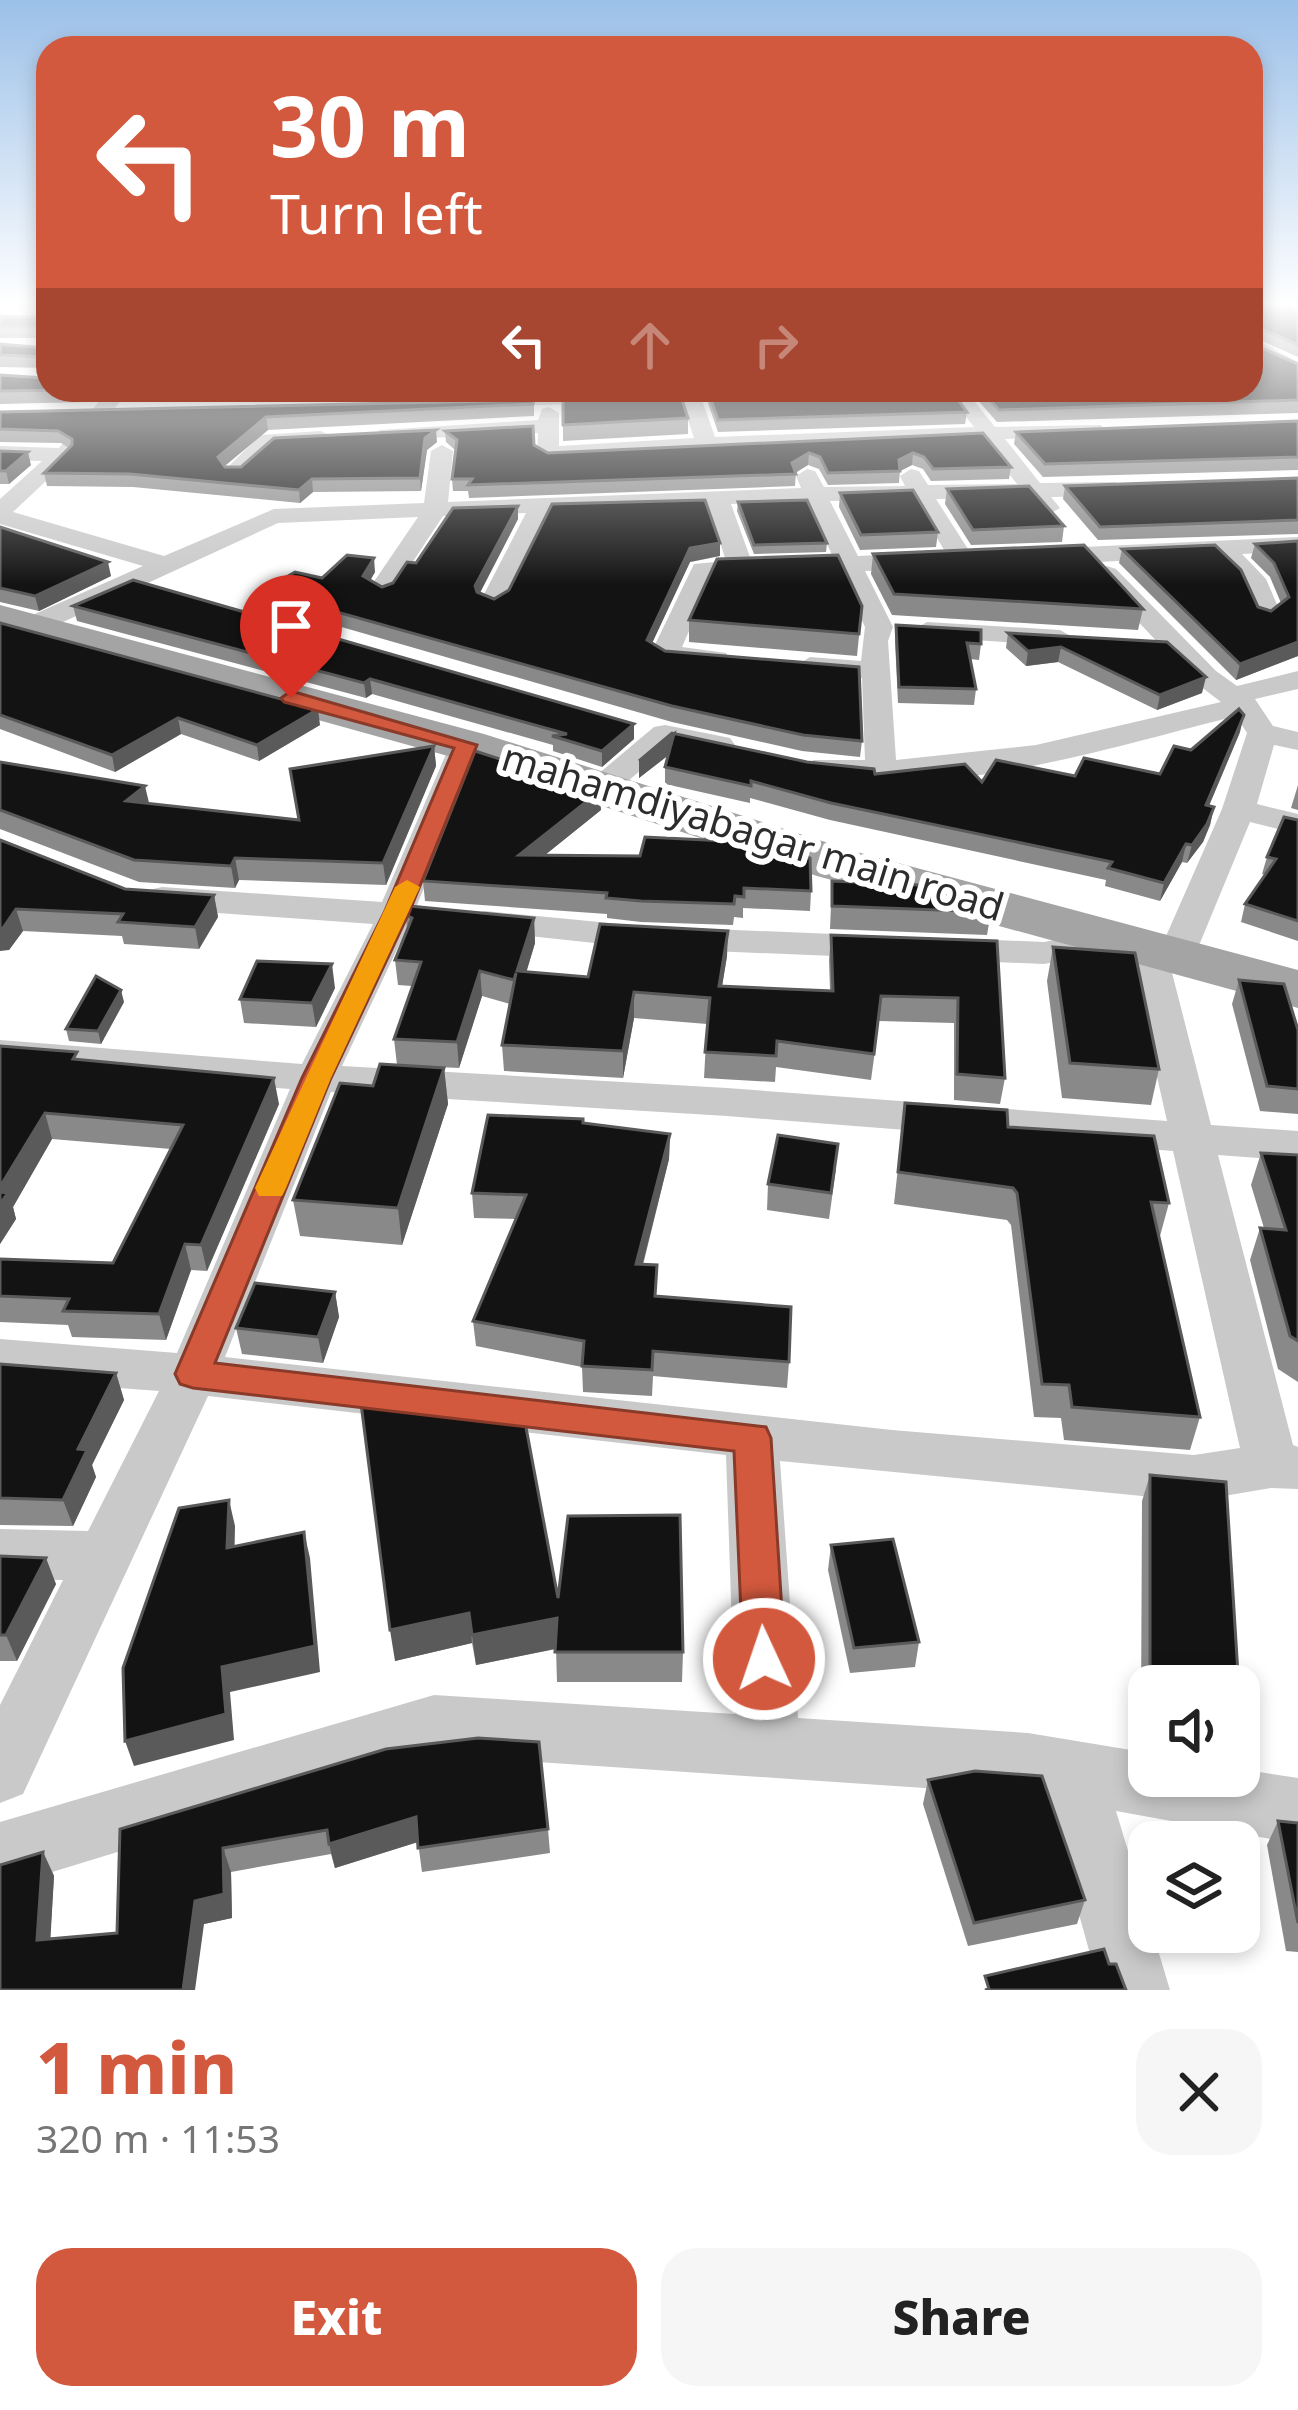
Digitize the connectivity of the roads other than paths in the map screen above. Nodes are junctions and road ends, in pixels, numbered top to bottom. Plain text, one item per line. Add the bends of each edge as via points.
1 (116, 402) edge
2 (378, 402) edge
3 (549, 402) edge
4 (691, 402) edge
5 (965, 402) edge
6 (355, 405) edge
7 (56, 415) edge
8 (111, 415) junction
9 (549, 426) junction
10 (1108, 429) edge
11 (991, 432) junction
12 (883, 438) junction
13 (784, 442) junction
14 (707, 444) junction
15 (442, 451) dead end
16 (0, 453) edge
17 (61, 455) junction
18 (235, 471) edge
19 (590, 478) junction
20 (1144, 488) edge
21 (924, 493) junction
22 (1034, 493) junction
23 (818, 494) junction
24 (717, 499) junction
25 (541, 507) junction
26 (435, 510) junction
27 (0, 514) edge
28 (1298, 544) edge
29 (1221, 548) junction
30 (1090, 556) junction
31 (983, 559) junction
32 (850, 564) junction
33 (166, 565) junction
34 (741, 568) junction
35 (132, 580) junction
36 (382, 589) edge
37 (176, 593) edge
38 (493, 602) edge
39 (1268, 614) edge
40 (14, 622) edge
41 (879, 627) junction
42 (1083, 640) edge
43 (1128, 642) edge
44 (1173, 645) junction
45 (741, 661) edge
46 (786, 665) edge
47 (877, 671) junction
48 (1298, 680) edge
49 (1246, 711) junction
50 (621, 721) edge
51 (665, 734) junction
52 (1298, 741) edge
53 (466, 745) junction
54 (742, 750) edge
55 (783, 758) edge
56 (881, 772) junction
57 (602, 787) junction
58 (1239, 809) junction
59 (1298, 824) edge
60 (132, 896) edge
61 (396, 913) junction
62 (1147, 947) junction
63 (1298, 989) edge
64 (0, 1053) edge
65 (316, 1078) junction
66 (1189, 1137) junction
67 (1298, 1146) edge
68 (0, 1359) edge
69 (193, 1374) junction
70 (752, 1438) junction
71 (1285, 1467) edge
72 (0, 1554) edge
73 (101, 1556) junction
74 (769, 1748) junction
75 (0, 1772) edge
76 (1072, 1772) junction
77 (1298, 1811) edge
78 (0, 1856) edge
79 (1136, 1990) edge

1 - 8 street
2 - 6 street
3 - 9 street
4 - 14 street
5 - 11 street
7 - 8 street
8 - 17 street
9 - 18 street via 268,440
9 - 19 street via 548,453
10 - 11 street
11 - 12 street
11 - 22 street
12 - 13 street
12 - 21 street
13 - 14 street
13 - 23 street
14 - 19 street
15 - 26 street
16 - 17 street
17 - 27 street
19 - 24 street
19 - 25 street
20 - 22 street
21 - 22 street
21 - 23 street
21 - 31 street
22 - 30 street
23 - 24 street
23 - 32 street
24 - 34 street
25 - 26 street
25 - 38 street
26 - 33 street via 274,516
26 - 36 street
27 - 33 street
28 - 29 street
29 - 30 street
29 - 39 street via 1253,579
30 - 31 street
30 - 44 street
31 - 32 street
32 - 34 street
32 - 41 street
33 - 35 street
34 - 45 street via 704,569 665,653
35 - 37 street
35 - 40 street
40 - 53 main road, mahamdiyabagar main road
41 - 42 street
41 - 47 street
43 - 44 street
44 - 49 street
46 - 47 street
47 - 56 street
48 - 49 street
49 - 52 street
49 - 56 street
49 - 58 street
50 - 51 street
51 - 54 street
51 - 57 street
53 - 57 main road, mahamdiyabagar main road
53 - 61 street
55 - 56 street
57 - 62 main road, mahamdiyabagar main road via 837,864
58 - 59 street
58 - 62 street
60 - 61 street
61 - 62 street via 641,937 1044,953
61 - 65 street
62 - 63 main road, mahamdiyabagar main road
62 - 66 street
64 - 65 street
65 - 66 street
65 - 69 street
66 - 67 street
66 - 71 street
68 - 69 street
69 - 70 street
69 - 73 street
70 - 71 street via 1194,1478
70 - 74 street
72 - 73 street
73 - 75 street
74 - 76 street
74 - 78 street via 434,1725
76 - 77 street
76 - 79 street

